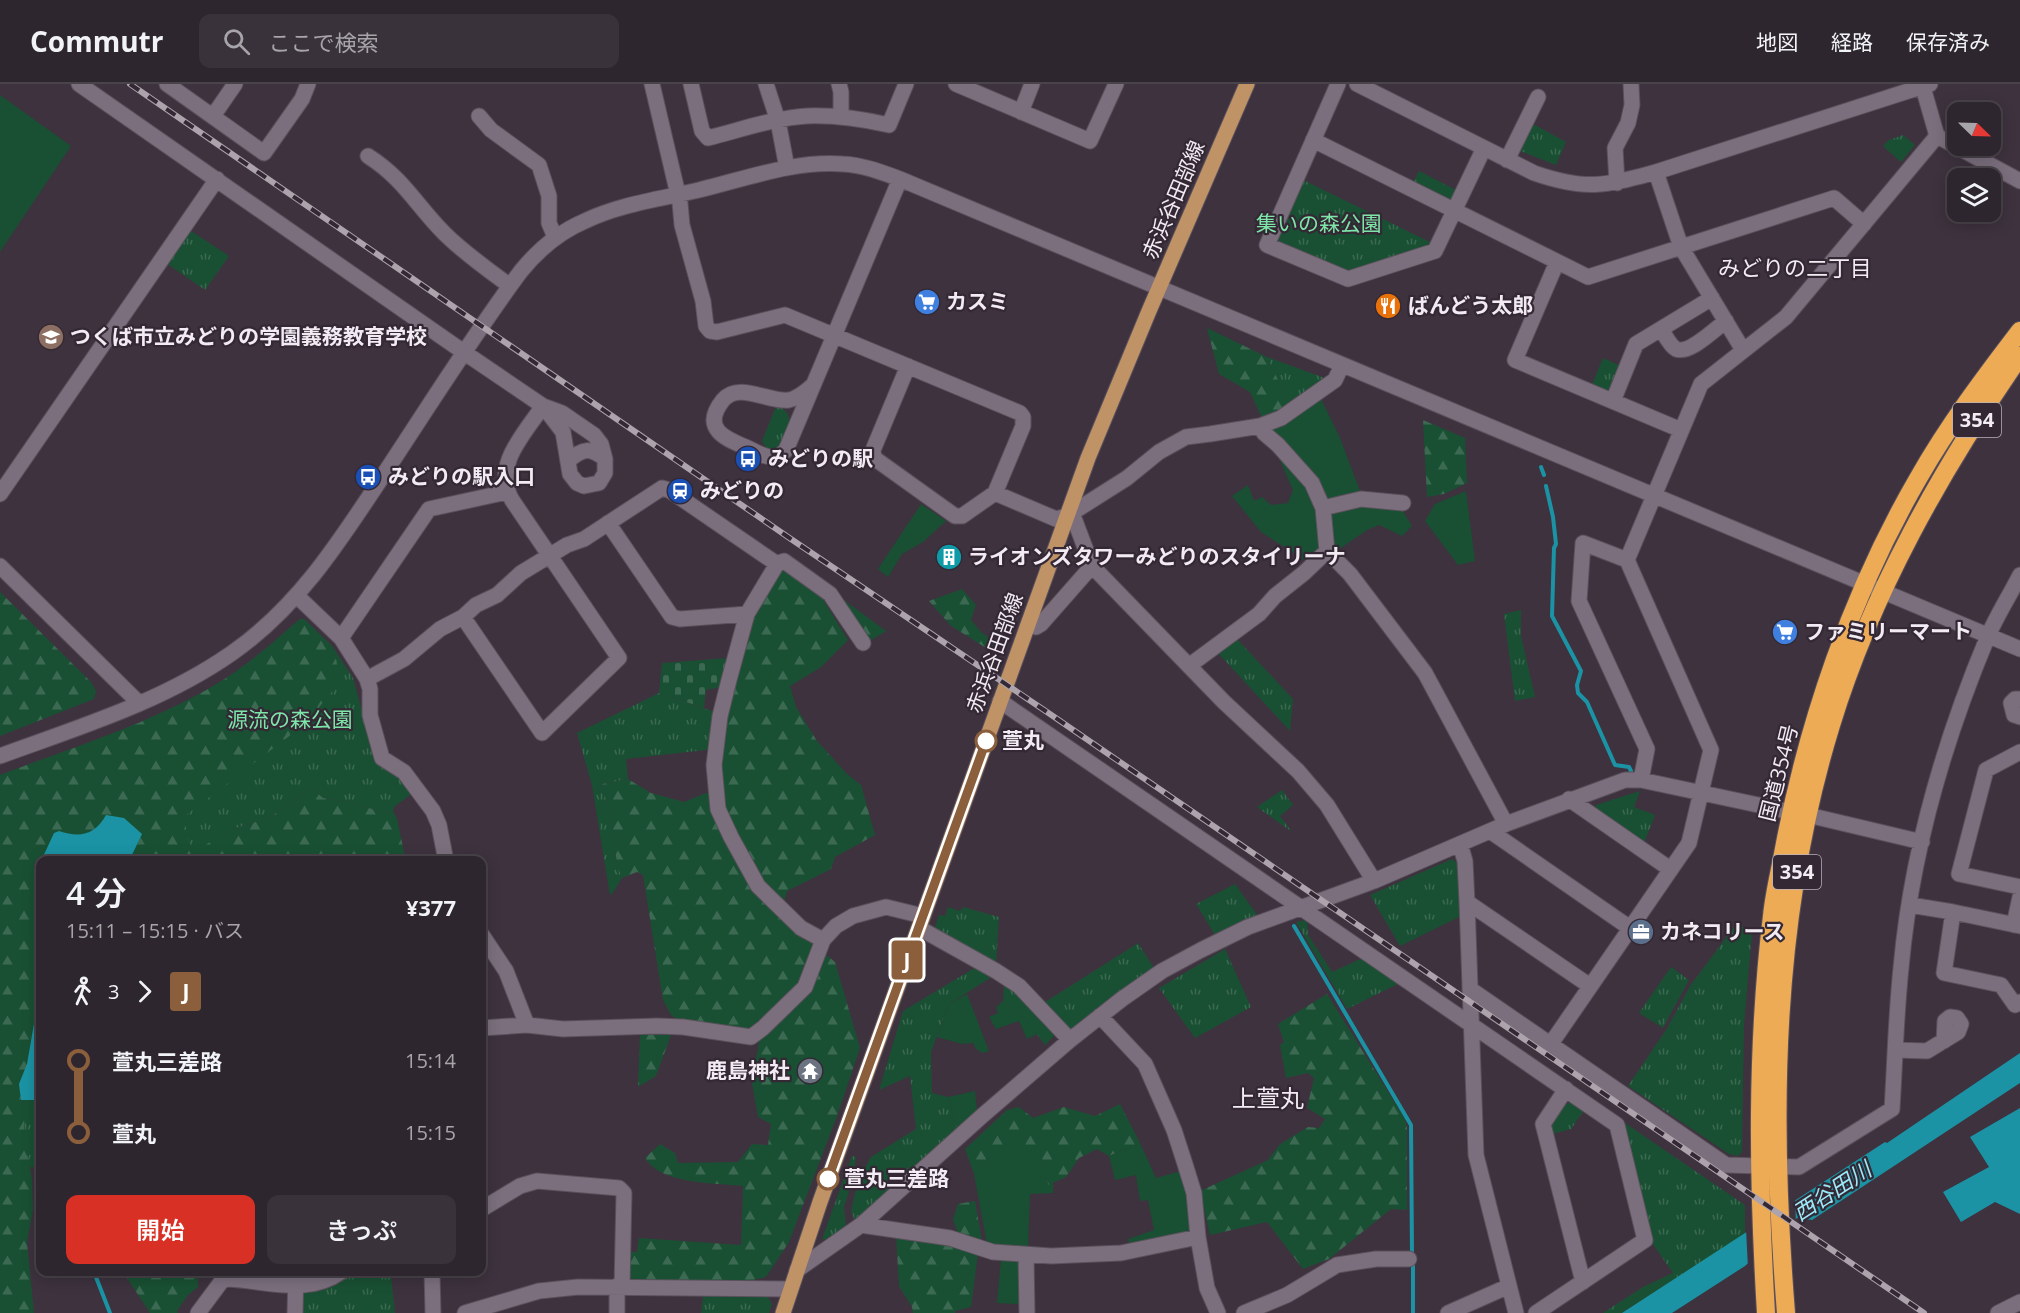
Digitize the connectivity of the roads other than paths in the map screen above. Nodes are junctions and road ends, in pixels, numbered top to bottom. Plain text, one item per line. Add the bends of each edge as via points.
1 (79, 84) edge
2 (167, 84) edge
3 (235, 84) edge
4 (308, 84) edge
5 (652, 84) edge
6 (691, 84) edge
7 (766, 84) edge
8 (839, 84) edge
9 (906, 84) edge
10 (956, 84) edge
11 (1032, 84) edge
12 (1116, 84) edge
13 (1247, 84) edge
14 (1338, 84) edge
15 (1357, 84) edge
16 (1631, 84) edge
17 (1925, 85) edge
18 (1538, 97) dead end
19 (1021, 112) junction
20 (213, 116) junction
21 (479, 116) dead end
22 (841, 116) junction
23 (778, 121) junction
24 (1937, 136) junction
25 (1313, 140) junction
26 (1484, 148) junction
27 (368, 156) dead end
28 (1507, 160) junction
29 (787, 168) junction
30 (1656, 172) junction
31 (217, 179) junction
32 (900, 179) junction
33 (2020, 181) edge
34 (1617, 183) junction
35 (678, 195) junction
36 (1454, 211) junction
37 (1864, 224) junction
38 (555, 237) junction
39 (1681, 247) junction
40 (1557, 262) junction
41 (510, 286) junction
42 (1159, 288) junction
43 (1712, 298) junction
44 (1726, 321) junction
45 (1661, 329) junction
46 (2020, 331) edge
47 (834, 335) junction
48 (1743, 350) junction
49 (465, 353) junction
50 (2020, 356) edge
51 (1342, 365) junction
52 (908, 366) junction
53 (812, 386) junction
54 (786, 400) junction
55 (1613, 401) junction
56 (543, 406) junction
57 (797, 423) junction
58 (1260, 426) junction
59 (1681, 430) junction
60 (605, 459) junction
61 (568, 461) junction
62 (507, 492) junction
63 (995, 493) junction
64 (0, 494) edge
65 (1654, 496) junction
66 (1403, 503) dead end
67 (1323, 508) junction
68 (1069, 514) junction
69 (608, 523) junction
70 (1327, 551) junction
71 (549, 555) junction
72 (1627, 560) junction
73 (777, 564) junction
74 (0, 566) edge
75 (1092, 566) junction
76 (2020, 575) edge
77 (1866, 583) junction
78 (1883, 590) junction
79 (297, 596) junction
80 (747, 614) junction
81 (463, 617) junction
82 (1028, 625) junction
83 (1988, 636) junction
84 (341, 638) junction
85 (863, 643) dead end
86 (2020, 649) edge
87 (1190, 665) junction
88 (367, 679) junction
89 (2020, 699) edge
90 (1000, 701) junction
91 (139, 703) junction
92 (2020, 717) edge
93 (2020, 752) edge
94 (0, 756) edge
95 (1641, 780) junction
96 (1700, 793) junction
97 (1569, 799) junction
98 (1800, 814) junction
99 (1506, 824) junction
100 (1490, 831) junction
101 (1922, 842) junction
102 (1460, 844) junction
103 (445, 856) edge
104 (1670, 869) junction
105 (1374, 881) junction
106 (2020, 887) edge
107 (2020, 897) edge
108 (1467, 902) junction
109 (1910, 905) junction
110 (1302, 908) junction
111 (1953, 912) junction
112 (921, 922) junction
113 (2017, 926) edge
114 (1630, 928) junction
115 (823, 940) junction
116 (486, 941) edge
117 (1590, 986) junction
118 (1470, 989) junction
119 (2020, 1002) edge
120 (1100, 1016) junction
121 (527, 1025) junction
122 (1472, 1025) junction
123 (486, 1028) edge
124 (1070, 1040) junction
125 (1944, 1041) dead end
126 (1550, 1045) junction
127 (1896, 1050) junction
128 (1566, 1089) junction
129 (1768, 1166) junction
130 (486, 1207) edge
131 (861, 1225) junction
132 (1198, 1237) junction
133 (1026, 1255) junction
134 (1409, 1258) dead end
135 (797, 1270) junction
136 (333, 1276) edge
137 (432, 1276) edge
138 (296, 1279) edge
139 (1583, 1282) junction
140 (619, 1286) junction
141 (1509, 1286) junction
142 (790, 1290) junction
143 (2020, 1302) edge
144 (198, 1313) edge
145 (295, 1313) edge
146 (433, 1313) edge
147 (465, 1313) edge
148 (617, 1313) edge
149 (783, 1313) edge
150 (1027, 1313) edge
151 (1218, 1313) edge
152 (1244, 1313) edge
153 (1448, 1313) edge
154 (1516, 1313) edge
155 (1536, 1313) edge
156 (1766, 1313) edge
157 (1786, 1313) edge
158 (1998, 1313) edge

1 - 31 street
2 - 20 street
3 - 20 street
4 - 20 street via 302,99 264,153
5 - 35 street
6 - 23 street via 702,131 708,138
7 - 23 street
8 - 22 street
9 - 22 street via 889,124
10 - 19 street
11 - 19 street
12 - 19 street via 1090,141
13 - 42 main road, 赤浜谷田部線
14 - 25 street
15 - 26 street
16 - 34 street via 1628,123 1614,148
17 - 24 street
17 - 30 street
18 - 28 street
21 - 38 street via 491,130 539,165 549,196 549,223
22 - 23 street
23 - 29 street
24 - 33 street
24 - 37 street
25 - 36 street
25 - 36 street via 1268,245 1348,279 1435,250
26 - 28 street
26 - 36 street
27 - 41 street via 405,186 451,239
28 - 34 street via 1564,183
29 - 32 street via 842,164
29 - 35 street
30 - 34 street
30 - 39 street
31 - 49 street
31 - 64 street
32 - 42 street
32 - 47 street
35 - 38 street via 602,213
35 - 47 street via 710,331 785,315
36 - 40 street
37 - 39 street via 1834,198
37 - 48 street via 1786,317
38 - 41 street via 536,253
39 - 40 street via 1588,277
39 - 43 street
40 - 55 street via 1515,360
41 - 49 street
42 - 51 street
42 - 68 main road, 赤浜谷田部線 via 1096,438
43 - 44 street
43 - 45 street
44 - 45 street via 1693,347 1673,356
44 - 48 street
45 - 55 street via 1636,344
46 - 77 highway, 国道354号 / 354 via 1918,477
47 - 52 street
47 - 53 street
48 - 59 street via 1701,384
49 - 56 street
49 - 79 street via 326,561
50 - 78 highway, 国道354号 / 354 via 1936,486
51 - 58 street via 1335,380 1281,418
51 - 65 street
52 - 63 street via 1023,417 1023,426
52 - 63 street via 873,450 874,458 955,516 962,516
53 - 54 street via 797,398
53 - 57 street
54 - 57 street
54 - 57 street via 735,393 724,399 717,412 718,432 774,457 786,450
55 - 59 street
56 - 60 street via 594,435
56 - 61 street via 563,432
56 - 62 street via 511,455 505,475
58 - 67 street via 1312,483
58 - 68 street via 1186,437
59 - 65 street
60 - 61 street via 588,450
60 - 61 street via 602,479 592,486 573,479
62 - 71 street
62 - 84 street via 429,509
63 - 68 street via 1056,519
65 - 72 street
65 - 77 street
66 - 67 street via 1361,499
67 - 70 street
68 - 75 street
68 - 82 main road, 赤浜谷田部線
69 - 71 street
69 - 73 street via 657,489 665,488
69 - 80 street via 672,617
70 - 87 street via 1259,614
70 - 99 street via 1350,574 1425,673
71 - 81 street
71 - 81 street via 619,658 542,733
72 - 95 street via 1583,543 1579,601 1647,749
72 - 96 street via 1711,750
73 - 80 street
73 - 85 street via 784,561 830,594
74 - 91 street
75 - 82 street via 1041,624
75 - 87 street
76 - 83 street
77 - 78 street
77 - 98 highway, 国道354号 / 354 via 1813,726
78 - 83 street
78 - 98 highway, 国道354号 / 354
79 - 84 street
79 - 91 street via 232,653 188,681
80 - 115 street via 720,716 714,765 718,808 758,886 801,928
81 - 88 street via 440,629 404,659
82 - 90 main road, 赤浜谷田部線
83 - 86 street
83 - 101 street via 1949,744
84 - 88 street
87 - 105 street via 1317,793
88 - 103 street via 370,715 382,758 404,772 432,811
89 - 92 street via 2011,703 2014,715
90 - 110 street
90 - 112 main road, 赤浜谷田部線
91 - 94 street
93 - 106 street via 1986,770 1959,874
95 - 96 street
95 - 97 street via 1625,780
96 - 98 street
96 - 104 street via 1689,843
97 - 99 street
97 - 104 street
98 - 101 street
98 - 129 highway, 国道354号 / 354
99 - 100 street
100 - 102 street
100 - 114 street
101 - 109 street
102 - 105 street
102 - 108 street
104 - 114 street
105 - 110 street
107 - 113 street
108 - 117 street
108 - 118 street
109 - 111 street
109 - 127 street
110 - 120 street via 1248,927 1191,955
110 - 122 street
111 - 113 street
111 - 119 street via 1944,973 2001,985 2016,1005
112 - 115 street via 885,907 873,909 845,920
112 - 124 street via 1019,987
112 - 135 main road, 赤浜谷田部線
114 - 117 street
115 - 121 street via 805,987 751,1036 683,1028 563,1029
116 - 121 street via 506,971
117 - 126 street
118 - 122 street
118 - 126 street
120 - 124 street
120 - 132 street via 1145,1064 1174,1130 1194,1193
121 - 123 street
122 - 128 street
122 - 141 street via 1476,1155
124 - 131 street
125 - 127 street via 1928,1051
126 - 129 street via 1726,1166
127 - 129 street via 1892,1109 1799,1167
128 - 139 street via 1543,1124
128 - 139 street via 1617,1125 1645,1240
129 - 156 highway, 国道354号 / 354 via 1760,1215
129 - 157 highway, 国道354号 / 354 via 1778,1204
130 - 140 street via 528,1182 619,1188 624,1193
131 - 133 street via 950,1238 993,1252
131 - 135 street
132 - 133 street via 1121,1253
132 - 151 street via 1207,1288
133 - 150 street
134 - 152 street via 1337,1265 1287,1295
135 - 142 main road, 赤浜谷田部線
136 - 138 street via 317,1284
137 - 146 street
138 - 144 street via 226,1279
138 - 145 street
139 - 155 street
140 - 142 street
140 - 147 street via 539,1291
140 - 148 street
141 - 153 street
141 - 154 street
142 - 149 main road, 赤浜谷田部線
143 - 158 street

